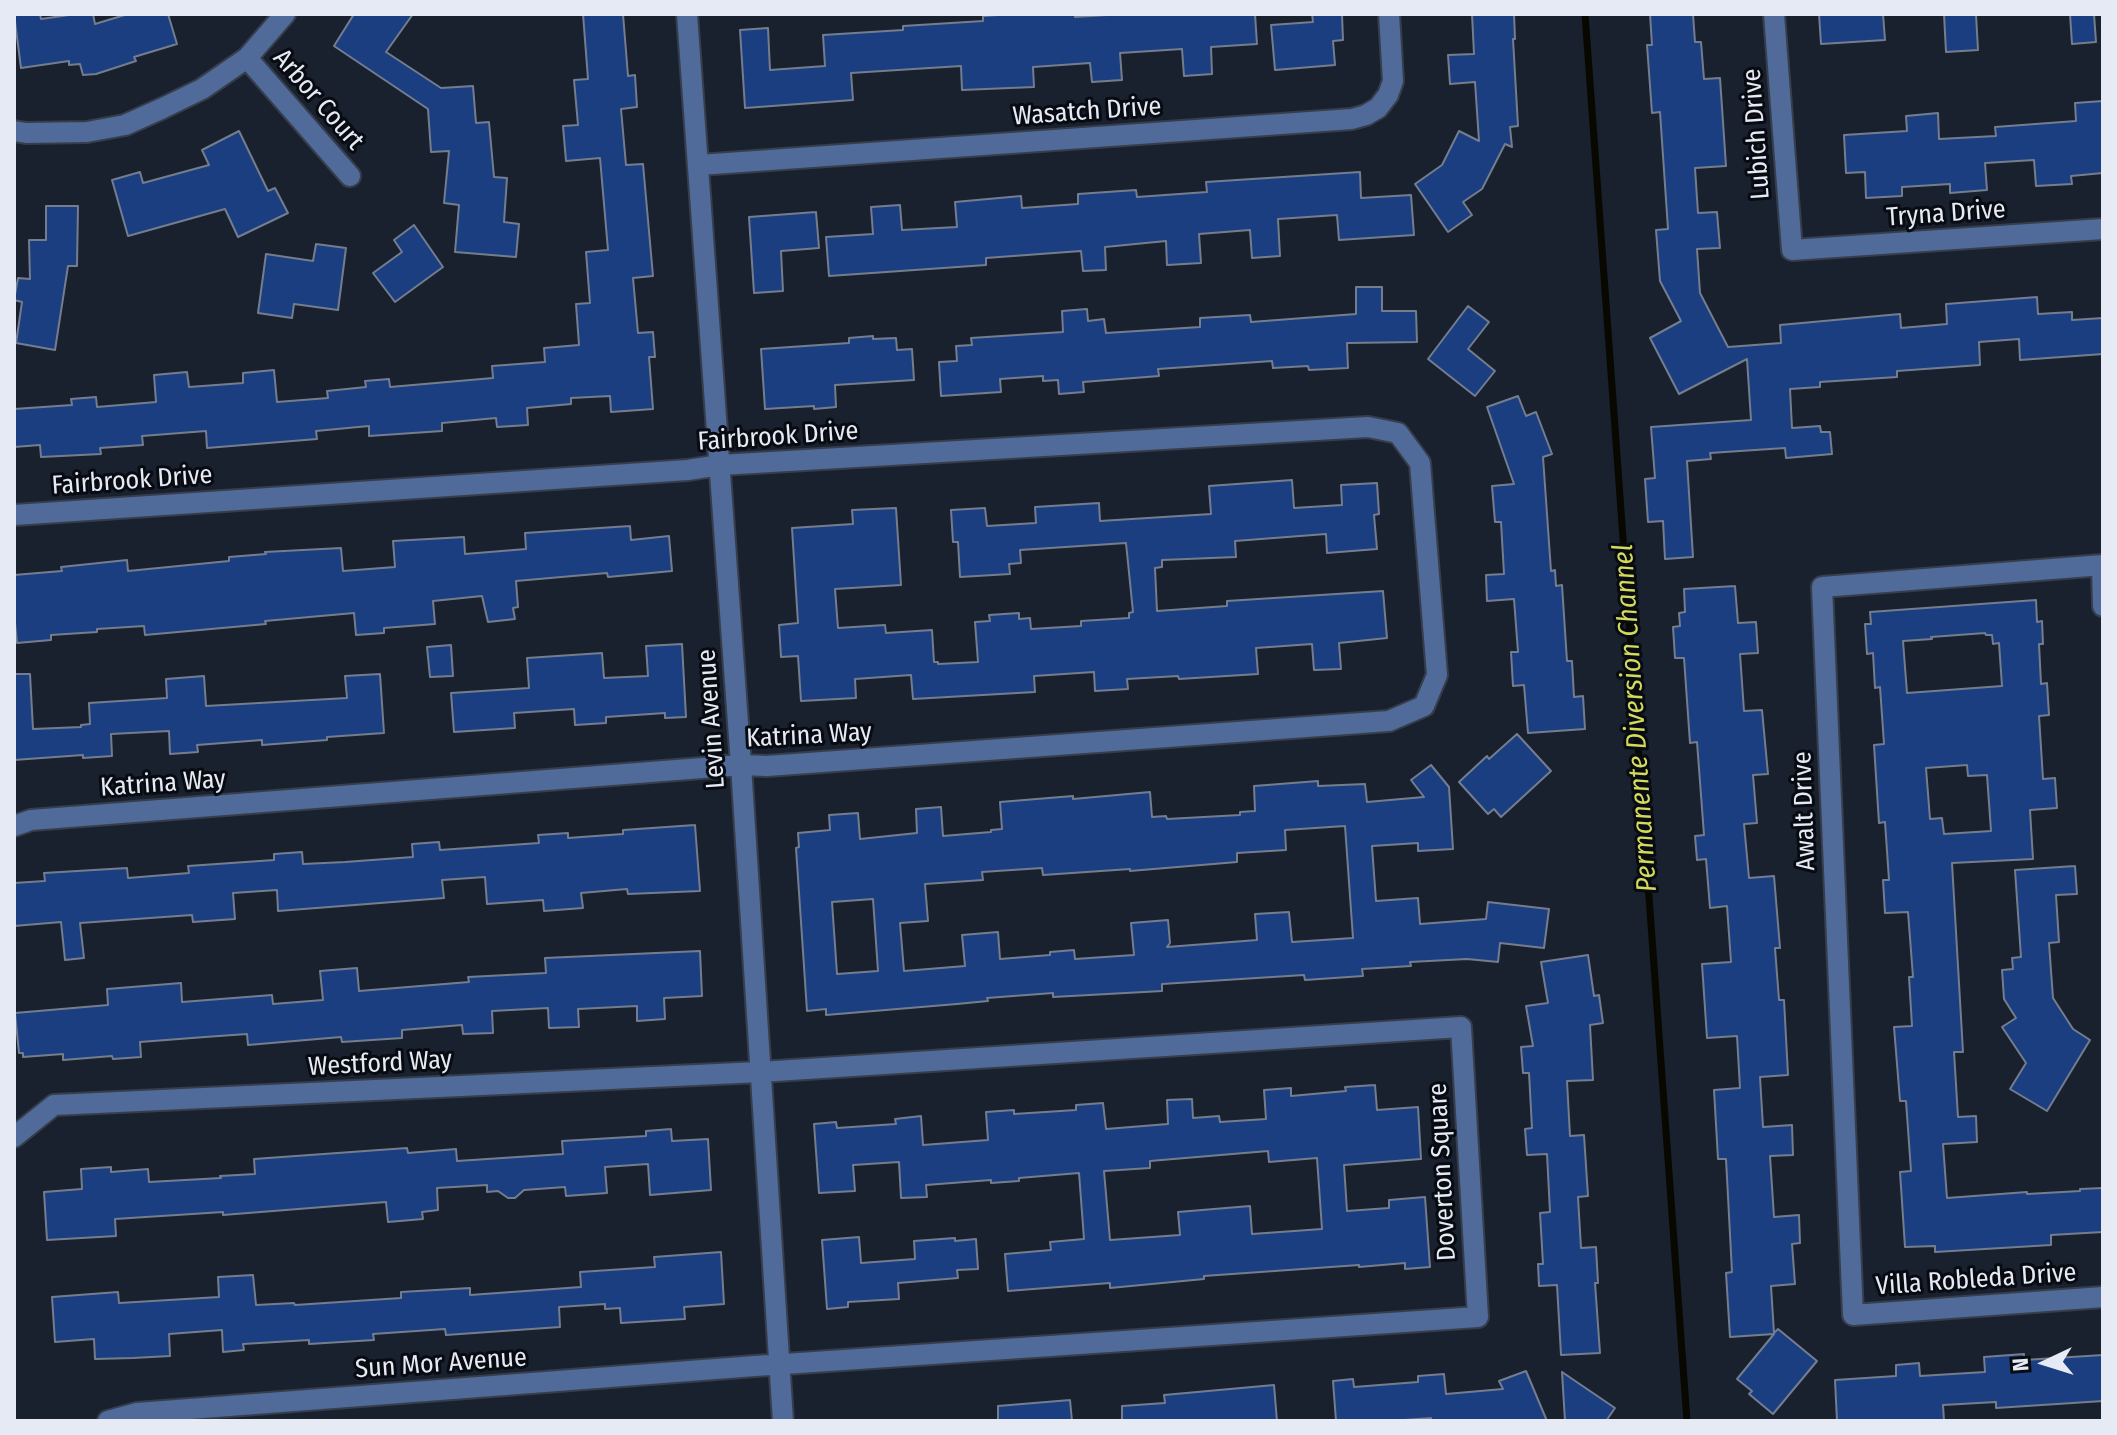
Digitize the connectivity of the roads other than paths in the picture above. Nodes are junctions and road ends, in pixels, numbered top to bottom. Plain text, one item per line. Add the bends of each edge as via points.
1 (285, 14) edge
2 (687, 14) edge
3 (1389, 14) edge
4 (1774, 14) edge
5 (247, 58) junction
6 (14, 131) edge
7 (699, 165) junction
8 (350, 176) dead end
9 (2103, 229) edge
10 (1792, 250) joint
11 (720, 465) junction
12 (14, 515) edge
13 (2102, 565) edge
14 (1429, 575) joint
15 (2103, 606) edge
16 (741, 765) junction
17 (14, 826) edge
18 (760, 1072) junction
19 (14, 1137) edge
20 (2103, 1297) edge
21 (1853, 1315) joint
22 (778, 1365) junction
23 (108, 1421) edge
24 (783, 1421) edge

1 - 5 street
2 - 7 street, Levin Avenue
3 - 7 street, Wasatch Drive via 1393,81 1378,108 1352,119
4 - 10 street, Lubich Drive
5 - 6 street via 202,89 125,125 87,132
5 - 8 street, Arbor Court
7 - 11 street, Levin Avenue
9 - 10 street, Tryna Drive
11 - 12 street, Fairbrook Drive
11 - 14 street, Fairbrook Drive via 1368,427 1398,433 1420,463
11 - 16 street, Levin Avenue
13 - 15 street
13 - 21 street, Awalt Drive via 1822,587
14 - 16 street, Katrina Way via 1437,675 1424,706 1389,721
16 - 17 street, Katrina Way via 31,820
16 - 18 street, Levin Avenue
18 - 19 street, Westford Way via 54,1105
18 - 22 street, Levin Avenue
18 - 22 street, Doverton Square via 1461,1027 1462,1042 1478,1317
20 - 21 street, Villa Robleda Drive
22 - 23 street, Sun Mor Avenue via 137,1413
22 - 24 street, Levin Avenue

